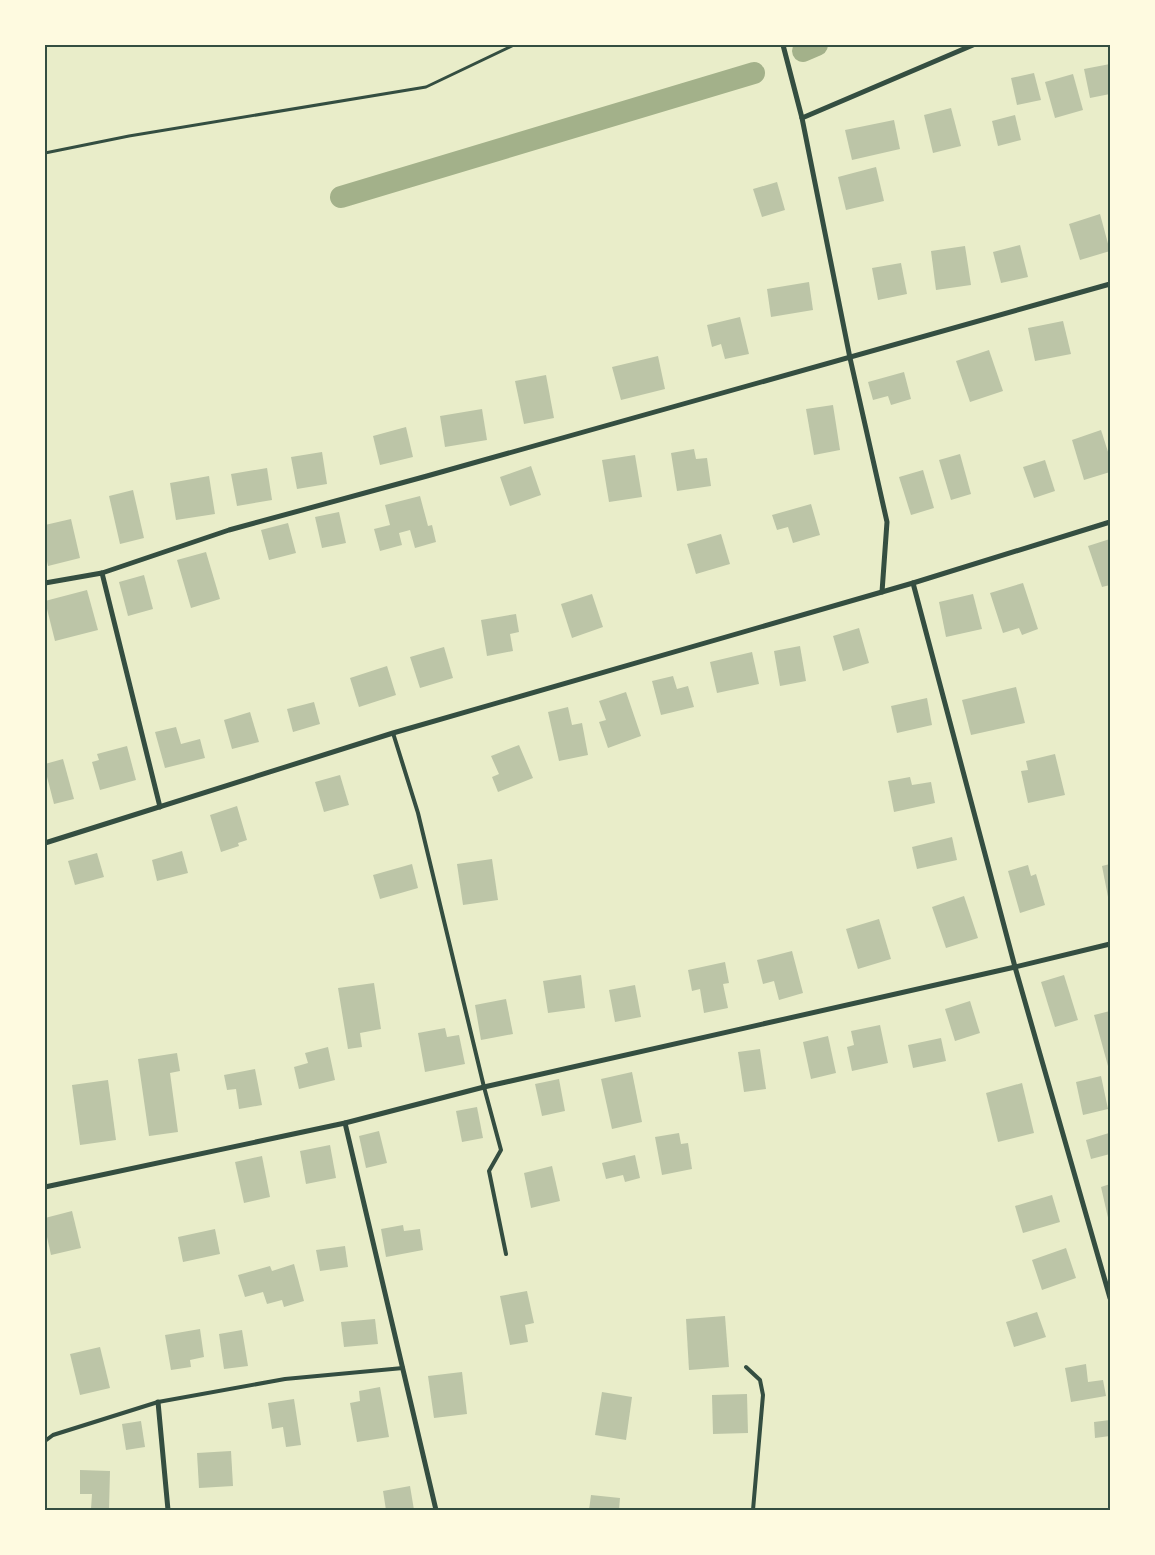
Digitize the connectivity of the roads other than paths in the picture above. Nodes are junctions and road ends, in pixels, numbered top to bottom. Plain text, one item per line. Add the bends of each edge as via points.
1 (783, 45) edge
2 (973, 45) edge
3 (802, 118) junction
4 (1110, 284) edge
5 (850, 358) junction
6 (1110, 522) edge
7 (102, 573) junction
8 (45, 583) edge
9 (913, 583) junction
10 (882, 592) junction
11 (393, 733) junction
12 (160, 807) junction
13 (45, 843) edge
14 (1110, 944) edge
15 (1014, 967) junction
16 (484, 1086) junction
17 (346, 1123) junction
18 (45, 1187) edge
19 (506, 1254) dead end
20 (1110, 1298) edge
21 (746, 1367) dead end
22 (403, 1368) junction
23 (158, 1402) junction
24 (45, 1441) edge
25 (168, 1510) edge
26 (436, 1510) edge
27 (753, 1510) edge

1 - 3 street
2 - 3 street
3 - 5 street
4 - 5 street
5 - 7 street via 229,530
5 - 10 street via 887,522
6 - 9 street
7 - 8 street
7 - 12 street
9 - 10 street
9 - 15 street
10 - 11 street
11 - 12 street
11 - 16 lane via 418,813
12 - 13 street
14 - 15 street
15 - 16 street
15 - 20 street
16 - 17 street
16 - 19 lane via 501,1150 489,1170
17 - 18 street
17 - 22 street
21 - 27 lane via 760,1380 763,1395
22 - 23 lane via 285,1379
22 - 26 street
23 - 24 lane via 53,1435
23 - 25 street

